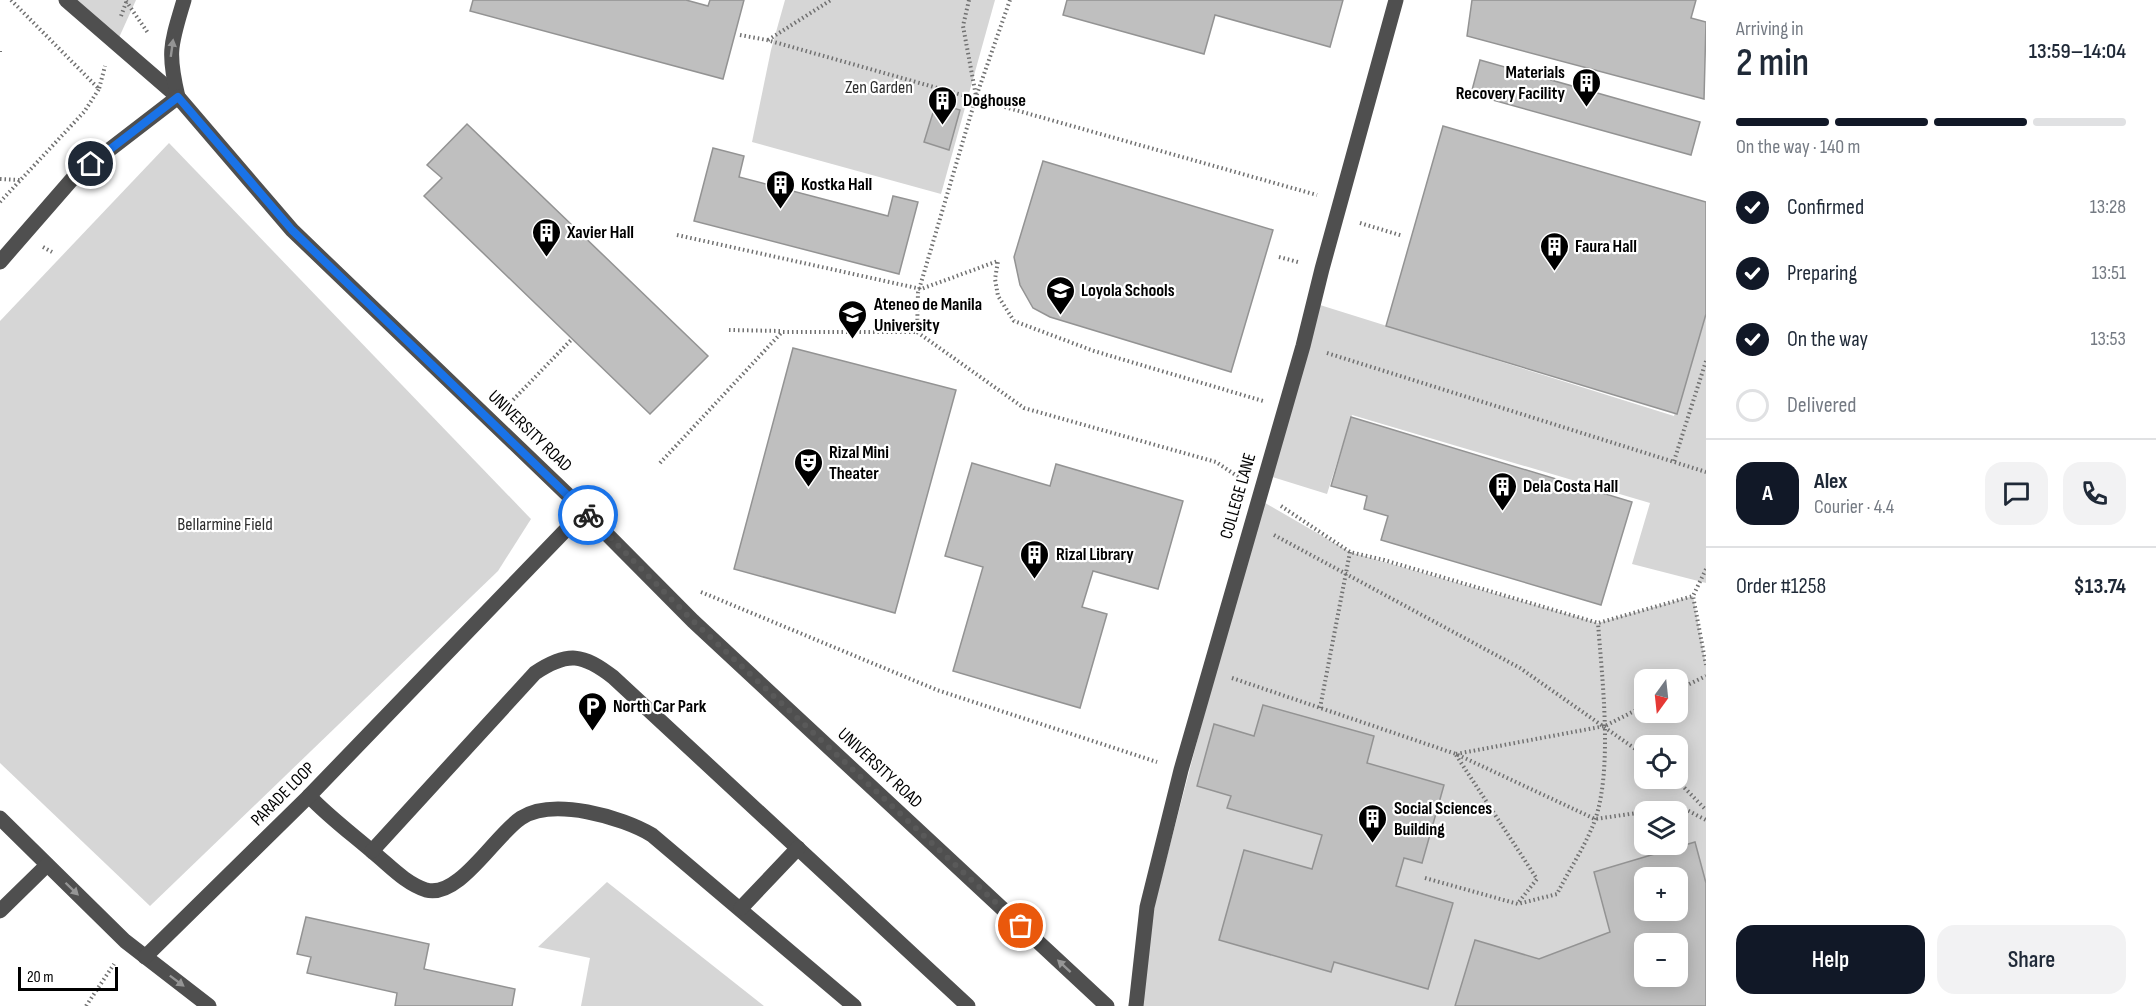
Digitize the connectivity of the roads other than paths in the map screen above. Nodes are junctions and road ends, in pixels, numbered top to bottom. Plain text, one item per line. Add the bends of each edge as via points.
1 (66, 0) edge
2 (184, 0) edge
3 (1396, 0) edge
4 (178, 97) junction
5 (0, 262) edge
6 (584, 511) junction
7 (309, 796) junction
8 (0, 818) edge
9 (798, 848) junction
10 (372, 851) junction
11 (47, 865) junction
12 (741, 908) junction
13 (0, 911) edge
14 (145, 957) junction
15 (209, 1006) edge
16 (854, 1006) edge
17 (968, 1006) edge
18 (1107, 1006) edge
19 (1136, 1006) edge

1 - 4 street, UNIVERSITY ROAD
4 -> 2 street via 170,49
3 - 19 street, COLLEGE LANE via 1303,346 1181,770 1147,907
4 - 5 street via 74,177
4 - 6 street, UNIVERSITY ROAD via 292,230
6 - 7 street, PARADE LOOP
18 -> 6 street, UNIVERSITY ROAD via 693,621
7 - 10 street via 335,823
7 - 14 street, PARADE LOOP
8 - 11 street
9 - 10 street via 613,677 592,662 572,657 554,660 535,673
9 - 12 street
9 - 17 street
10 - 12 street via 406,880 427,890 439,890 451,887 521,818 557,810 586,812 638,826
11 - 13 street
11 -> 14 street
12 - 16 street
14 -> 15 street

